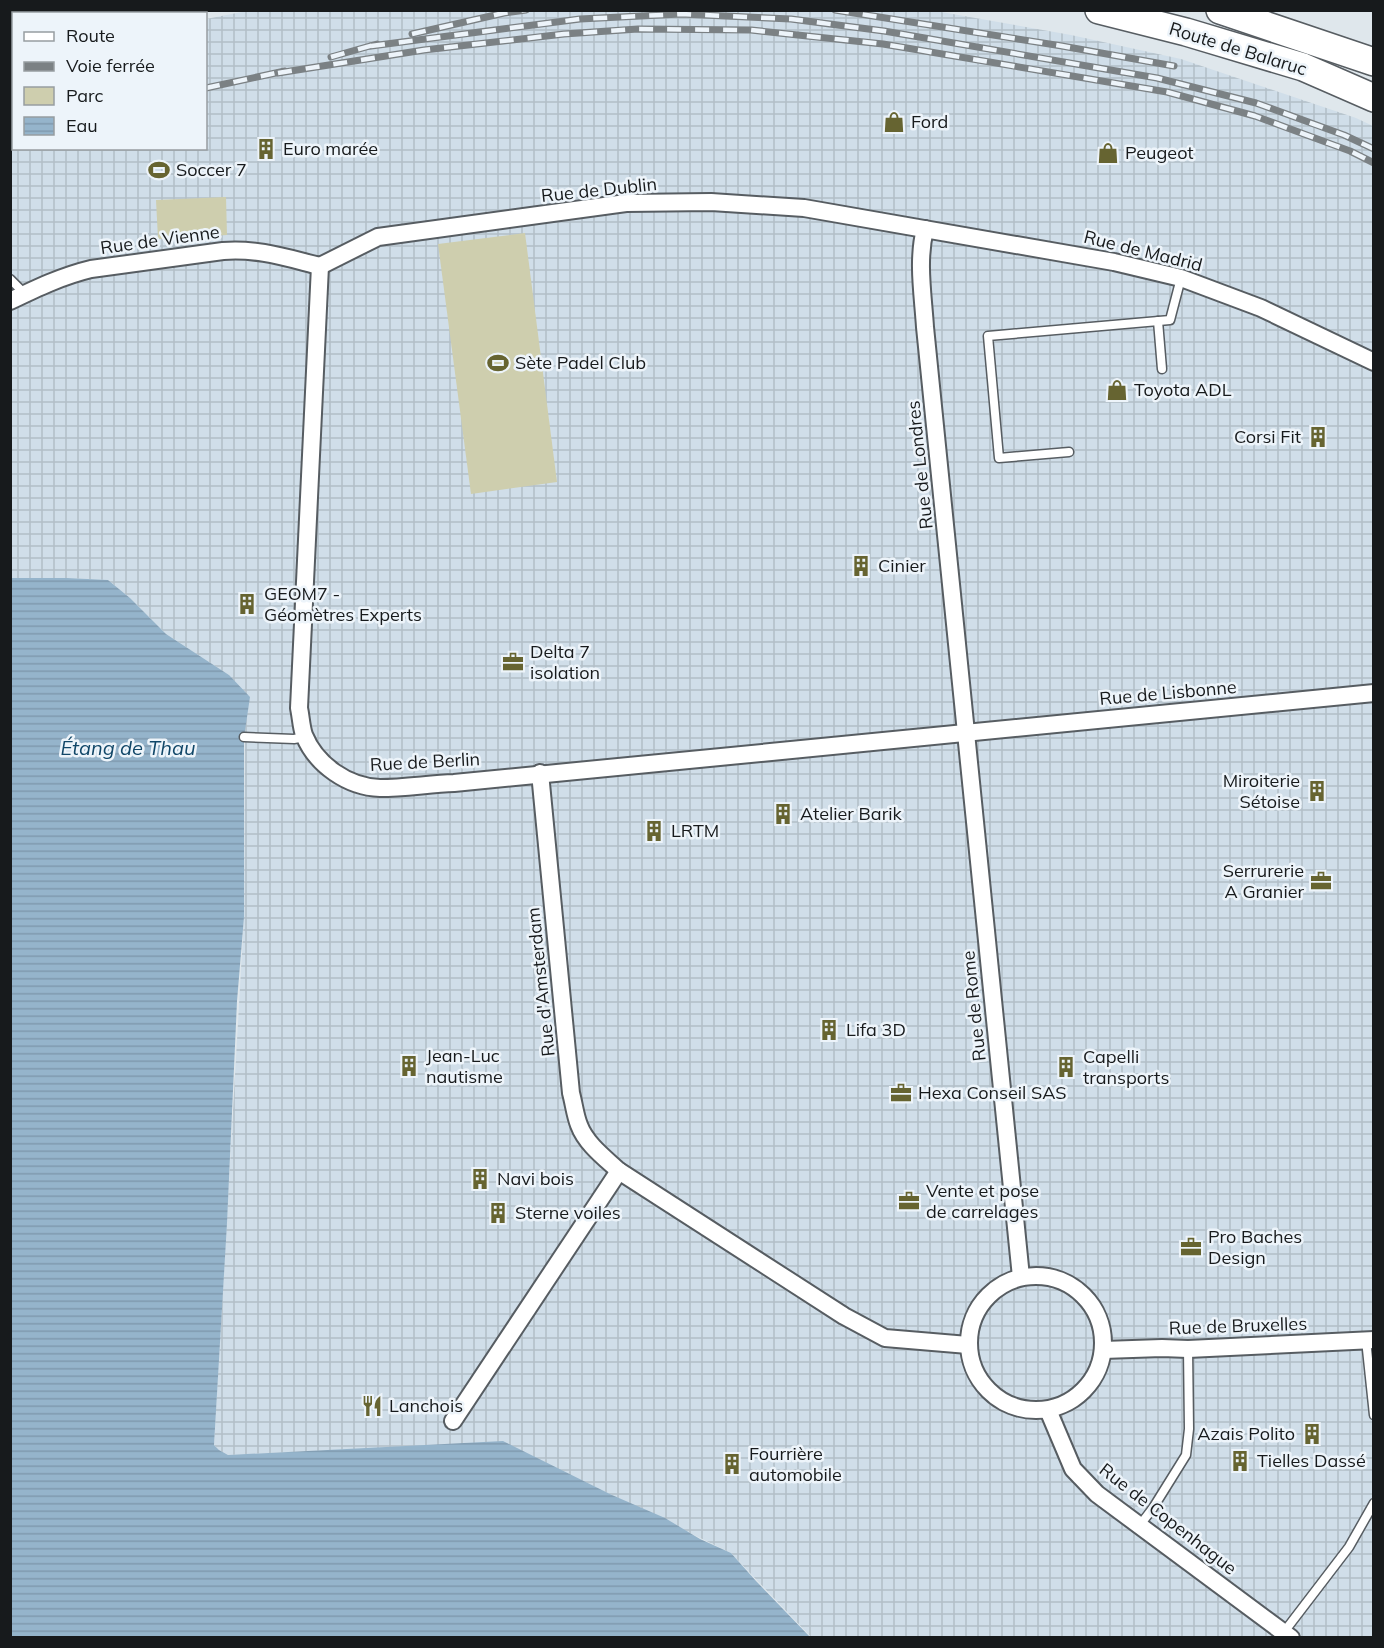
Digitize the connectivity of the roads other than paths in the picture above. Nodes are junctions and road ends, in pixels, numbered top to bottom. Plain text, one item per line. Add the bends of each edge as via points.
1 (1099, 10) edge
2 (1220, 10) edge
3 (1374, 62) edge
4 (1374, 98) edge
5 (925, 229) junction
6 (320, 266) junction
7 (1181, 278) junction
8 (10, 279) edge
9 (18, 297) edge
10 (1158, 321) junction
11 (1374, 362) edge
12 (1162, 369) dead end
13 (1069, 452) dead end
14 (1374, 693) edge
15 (965, 732) junction
16 (244, 737) dead end
17 (305, 737) junction
18 (540, 773) junction
19 (619, 1171) junction
20 (1021, 1277) junction
21 (1370, 1340) edge
22 (968, 1345) junction
23 (1188, 1349) junction
24 (1103, 1350) junction
25 (1048, 1410) junction
26 (1374, 1415) edge
27 (453, 1421) dead end
28 (1374, 1503) edge
29 (1140, 1525) junction
30 (1287, 1635) edge

1 - 4 main road, Route de Balaruc via 1303,67
2 - 3 main road, Route de Balaruc
5 - 6 street, Rue de Dublin via 804,208 711,202 626,203 378,237
5 - 7 street, Rue de Madrid via 1103,260
5 - 15 street, Rue de Londres via 921,273 925,327
6 - 9 street, Rue de Vienne via 256,251 223,251 91,269 56,279
6 - 17 street, Rue de Berlin via 299,708
7 - 10 lane via 1170,320
7 - 11 street, Rue de Madrid via 1261,308
8 - 9 lane
10 - 12 lane
10 - 13 lane via 988,336 999,458
14 - 15 street, Rue de Lisbonne
15 - 18 street, Rue de Berlin
15 - 20 street, Rue de Rome
16 - 17 lane
17 - 18 street, Rue de Berlin via 324,765 339,776 379,788
18 - 19 street, Rue d'Amsterdam via 573,1101 579,1126 596,1150
19 - 22 street, Rue d'Amsterdam via 844,1316 885,1338
19 - 27 street
20 - 22 street via 1000,1286 982,1301 971,1322
20 - 24 street via 1063,1281 1080,1292 1094,1309 1102,1329
21 - 23 street, Rue de Bruxelles
21 - 26 lane
22 - 25 street via 973,1368 985,1388 1003,1403 1025,1410
23 - 24 street, Rue de Bruxelles
23 - 29 lane via 1186,1455
24 - 25 street via 1097,1371 1085,1389 1068,1403
25 - 29 street, Rue de Copenhague via 1073,1469 1097,1494
28 - 30 lane via 1349,1547
29 - 30 street, Rue de Copenhague

